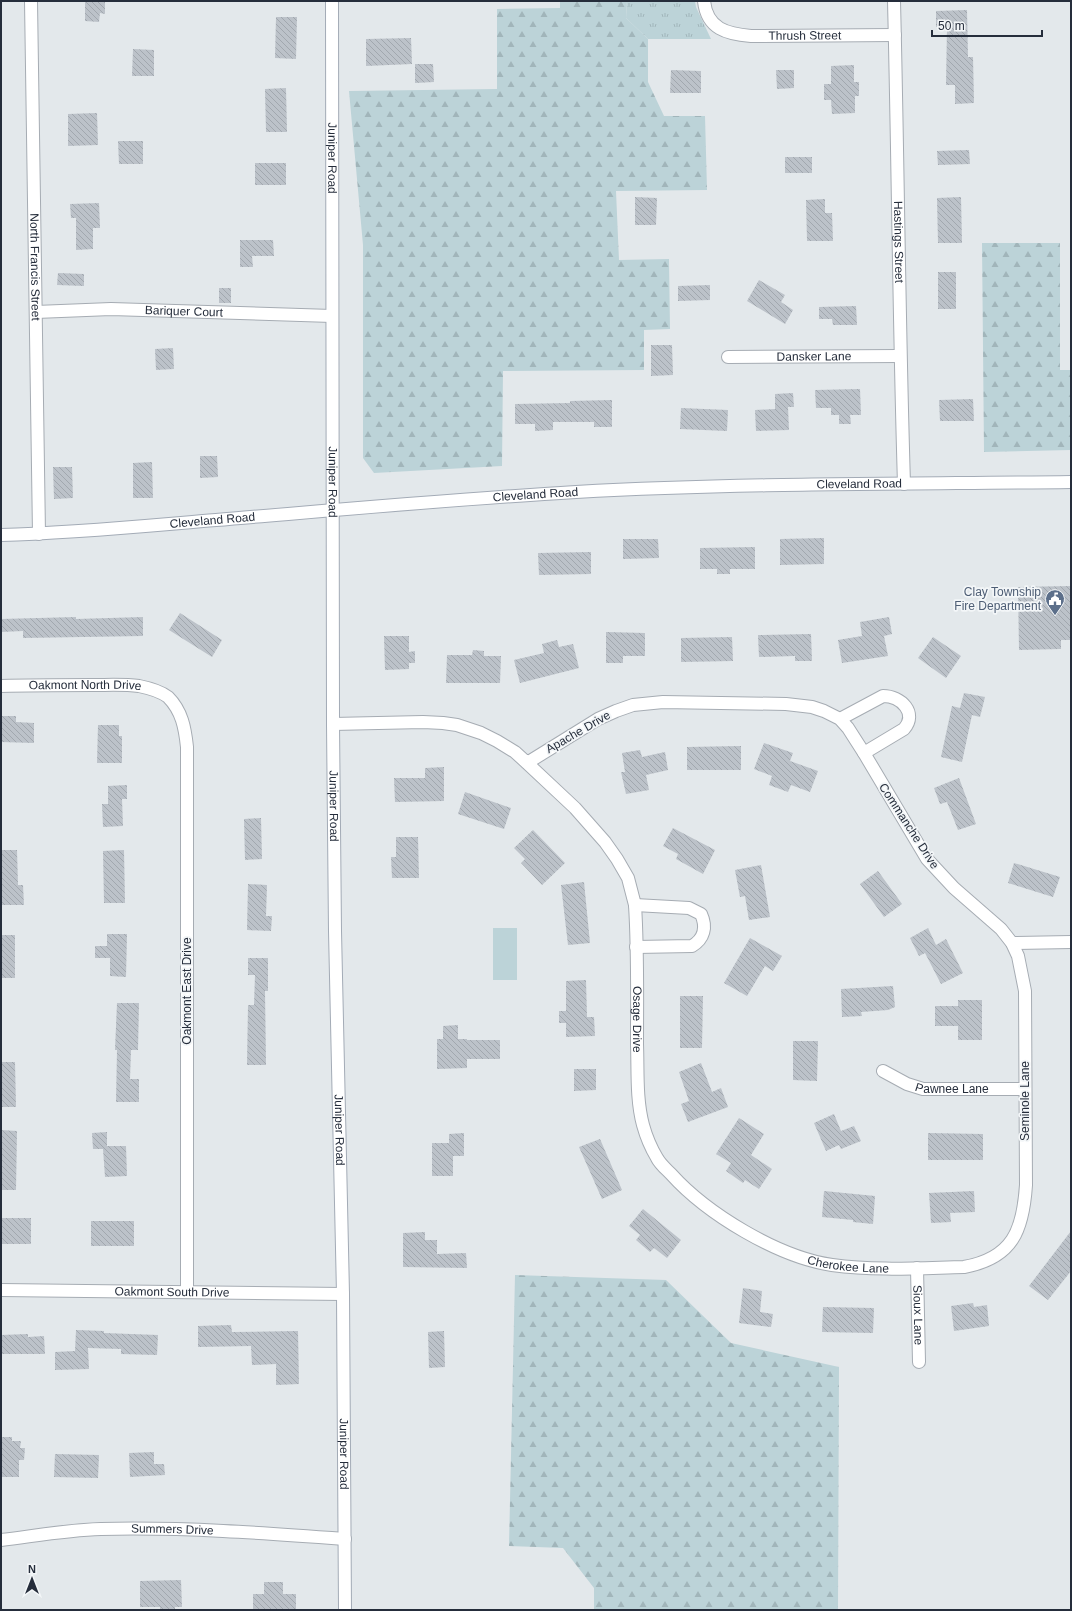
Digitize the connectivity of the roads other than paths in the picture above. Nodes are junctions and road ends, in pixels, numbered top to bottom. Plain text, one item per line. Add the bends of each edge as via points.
1 (31, 1) edge
2 (332, 1) edge
3 (704, 1) edge
4 (894, 1) edge
5 (895, 35) junction
6 (36, 312) junction
7 (332, 316) junction
8 (900, 356) junction
9 (728, 357) dead end
10 (1071, 482) edge
11 (904, 484) junction
12 (333, 510) junction
13 (39, 534) junction
14 (1, 535) edge
15 (1, 686) edge
16 (167, 696) joint
17 (840, 719) junction
18 (333, 724) junction
19 (864, 753) junction
20 (527, 763) junction
21 (635, 905) junction
22 (1071, 942) edge
23 (1012, 943) junction
24 (636, 947) junction
25 (883, 1071) dead end
26 (1024, 1089) junction
27 (780, 1249) joint
28 (1000, 1253) joint
29 (917, 1268) junction
30 (1, 1290) edge
31 (186, 1292) junction
32 (343, 1294) junction
33 (919, 1362) dead end
34 (345, 1538) junction
35 (1, 1540) edge
36 (345, 1610) edge

1 - 6 street, North Francis Street
2 - 7 street, Juniper Road
3 - 5 street, Thrush Street via 710,20 727,32 751,36
4 - 5 street, Hastings Street
5 - 8 street, Hastings Street
6 - 7 street, Bariquer Court via 111,309
6 - 13 street, North Francis Street
7 - 12 street, Juniper Road
8 - 9 street, Dansker Lane
8 - 11 street, Hastings Street
10 - 11 street, Cleveland Road
11 - 12 street, Cleveland Road via 577,492
12 - 13 street, Cleveland Road
12 - 18 street, Juniper Road
13 - 14 street, Cleveland Road
15 - 16 street, Oakmont North Drive via 138,686 154,689
16 - 31 street, Oakmont East Drive via 182,718 187,747
17 - 19 street, Apache Drive
17 - 19 street via 883,696 898,699 904,705 910,718 904,729
17 - 20 street, Apache Drive via 812,707 786,704 663,702 633,705 598,719
18 - 20 street via 423,722 457,725 497,741
18 - 32 street, Juniper Road
19 - 23 street, Commanche Drive via 927,858 942,877 1001,929
20 - 21 street, Osage Drive via 575,808 605,842 628,878
21 - 24 street, Osage Drive
21 - 24 street via 689,908 701,914 705,926 704,933 692,946
22 - 23 street
23 - 26 street, Seminole Lane via 1018,956 1025,991
24 - 27 street, Osage Drive via 638,1095 643,1125 657,1159 678,1182 708,1207 749,1234
25 - 26 street, Pawnee Lane via 907,1084 923,1089
26 - 28 street, Seminole Lane via 1024,1204 1018,1230
27 - 29 street, Cherokee Lane via 830,1265
28 - 29 street, Cherokee Lane via 978,1264
29 - 33 street, Sioux Lane
30 - 31 street, Oakmont South Drive
31 - 32 street, Oakmont South Drive
32 - 34 street, Juniper Road
34 - 35 street, Summers Drive via 233,1531 130,1529 67,1531
34 - 36 street, Juniper Road

